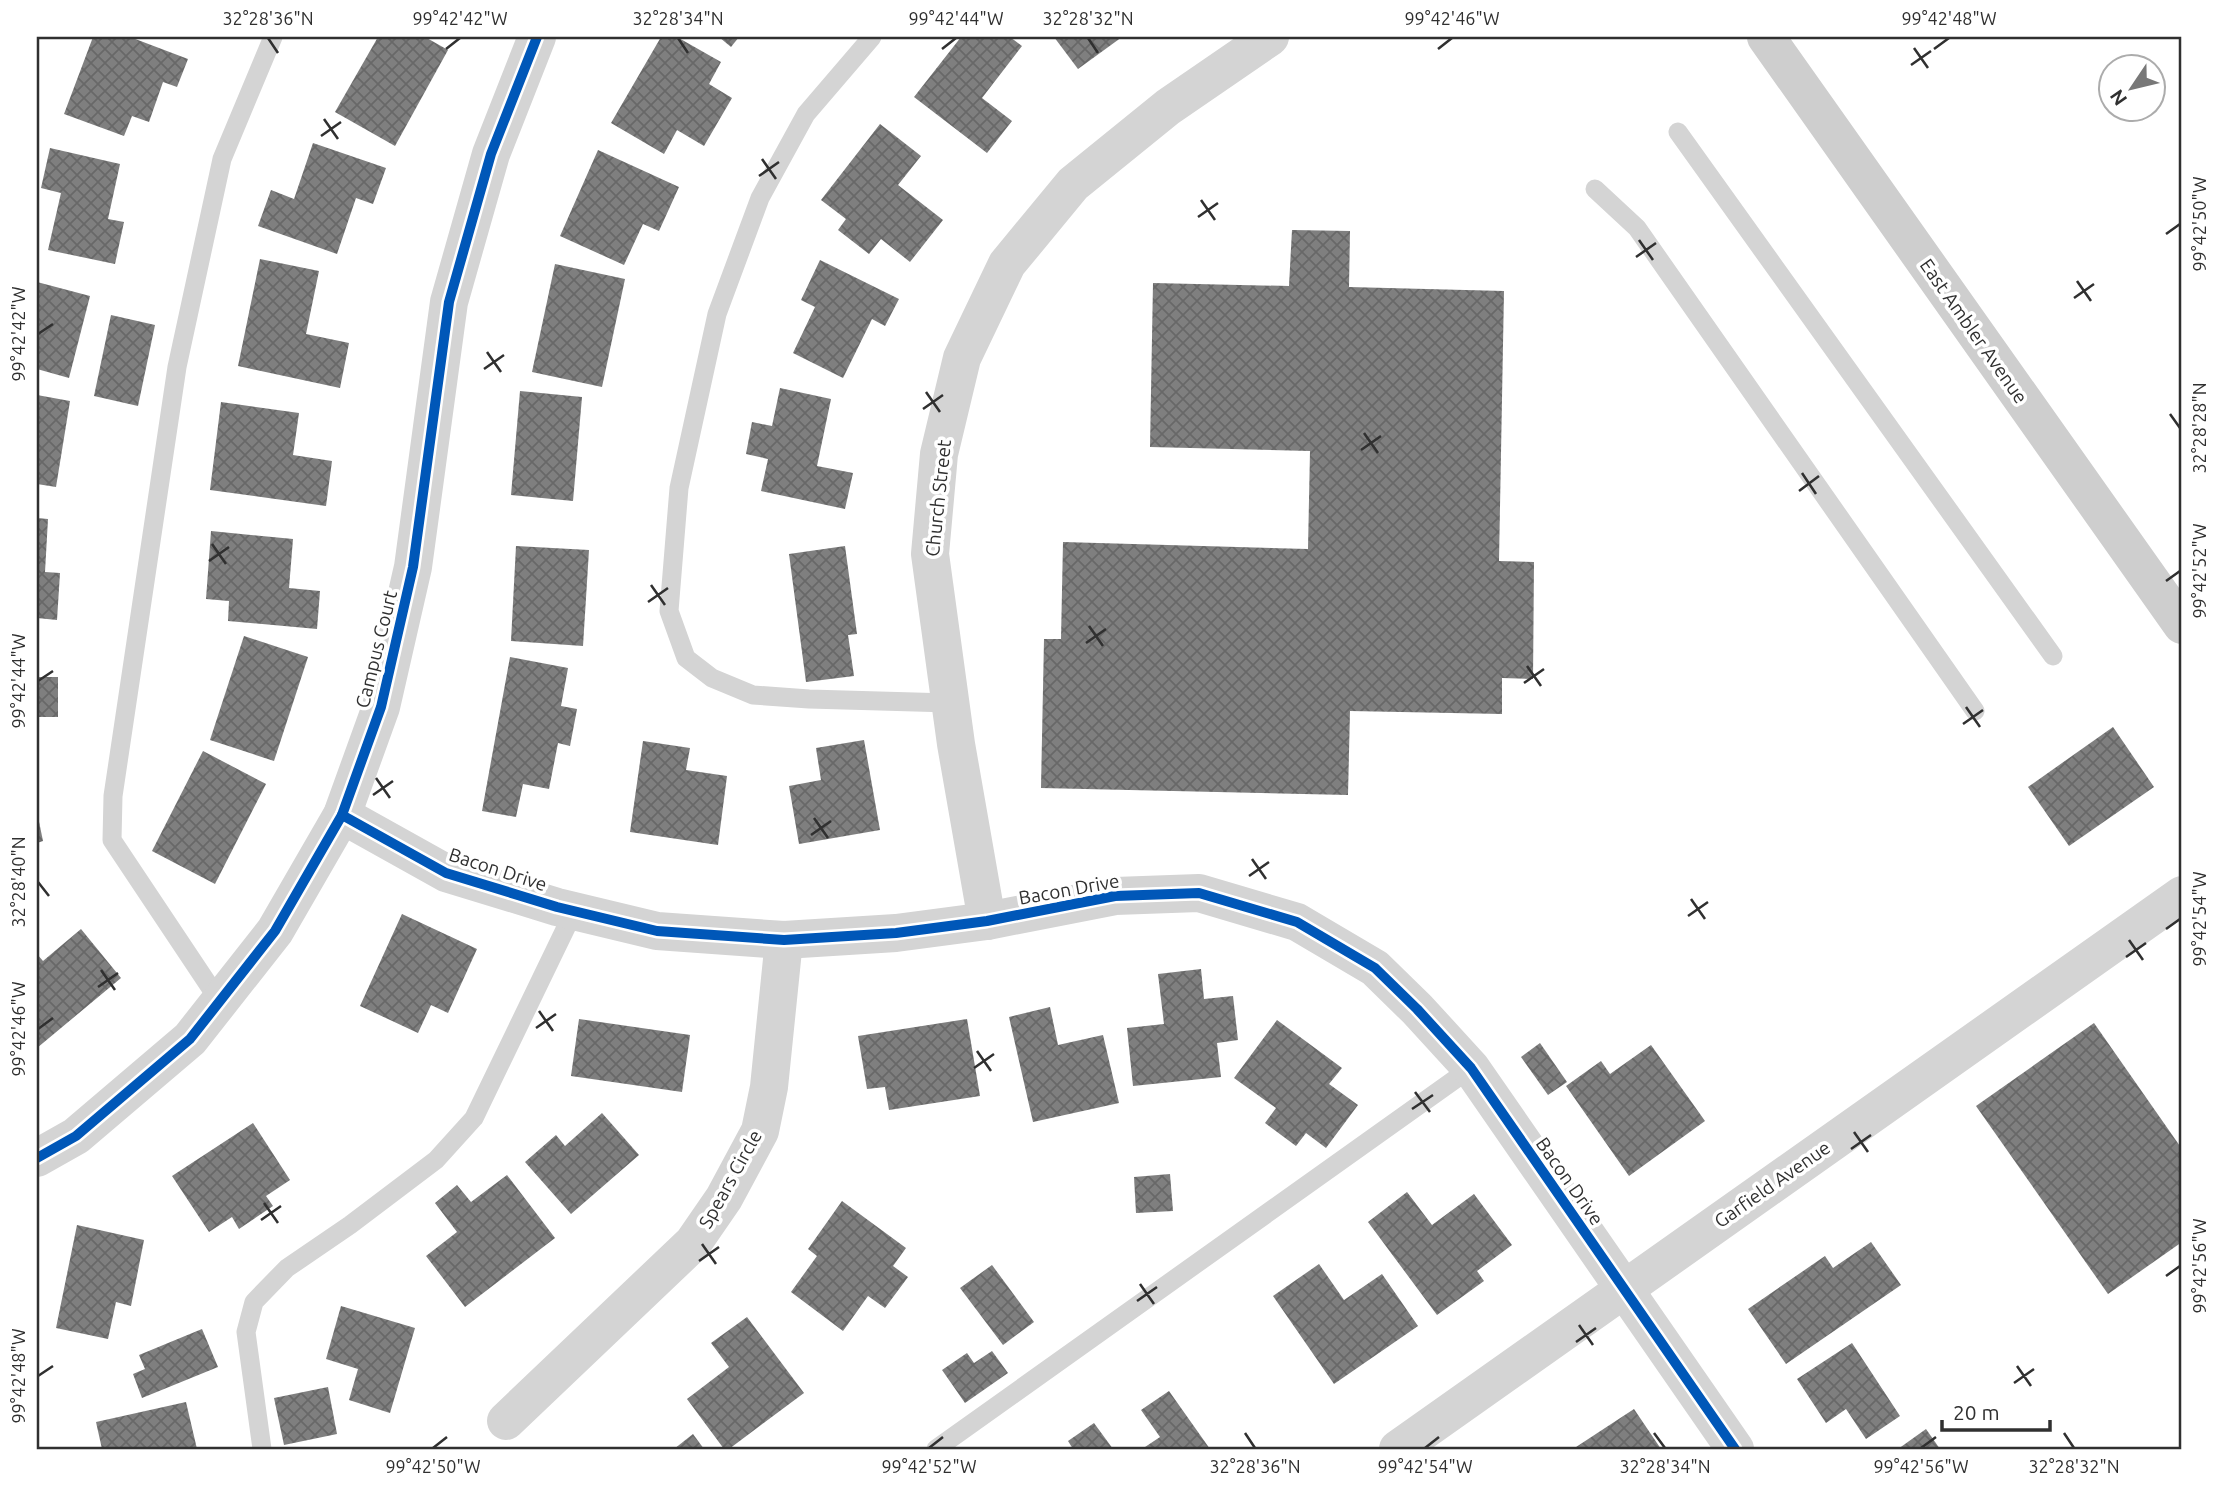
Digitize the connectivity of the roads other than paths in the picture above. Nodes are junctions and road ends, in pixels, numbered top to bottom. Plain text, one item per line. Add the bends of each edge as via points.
1 (273, 37) edge
2 (537, 37) edge
3 (872, 37) edge
4 (1270, 37) edge
5 (1766, 37) edge
6 (1678, 132) dead end
7 (1595, 188) dead end
8 (2178, 610) edge
9 (2053, 656) dead end
10 (950, 703) junction
11 (1975, 711) dead end
12 (342, 815) junction
13 (2182, 895) edge
14 (574, 911) junction
15 (987, 921) junction
16 (784, 940) junction
17 (220, 1002) junction
18 (1471, 1068) junction
19 (37, 1158) edge
20 (1623, 1289) junction
21 (506, 1422) dead end
22 (262, 1449) edge
23 (936, 1449) edge
24 (1398, 1449) edge
25 (1735, 1449) edge

1 - 17 lane via 222,159 177,367 113,796 113,840
2 - 12 street, Campus Court via 491,153 449,302 413,568 381,707
3 - 10 lane via 806,114 760,198 717,314 679,488 669,611 686,658 712,678 753,695
4 - 10 street, Church Street via 1168,107 1073,184 1007,264 962,358 939,454 929,554
5 - 8 main road, East Ambler Avenue
6 - 9 lane
7 - 11 lane via 1637,228
10 - 15 street, Church Street
12 - 14 street, Bacon Drive via 446,873
12 - 17 street, Campus Court via 275,932
13 - 20 street, Garfield Avenue
14 - 16 street, Bacon Drive via 657,931
14 - 22 lane via 474,1118 436,1160 287,1268 254,1302 246,1332
15 - 16 street, Bacon Drive via 897,933
15 - 18 street, Bacon Drive via 1115,896 1199,893 1284,918 1375,968
16 - 21 street, Spears Circle via 760,1131 724,1198 693,1242
17 - 19 street, Campus Court via 190,1039 76,1136
18 - 20 street, Bacon Drive
18 - 23 lane
20 - 24 street, Garfield Avenue
20 - 25 street, Bacon Drive

